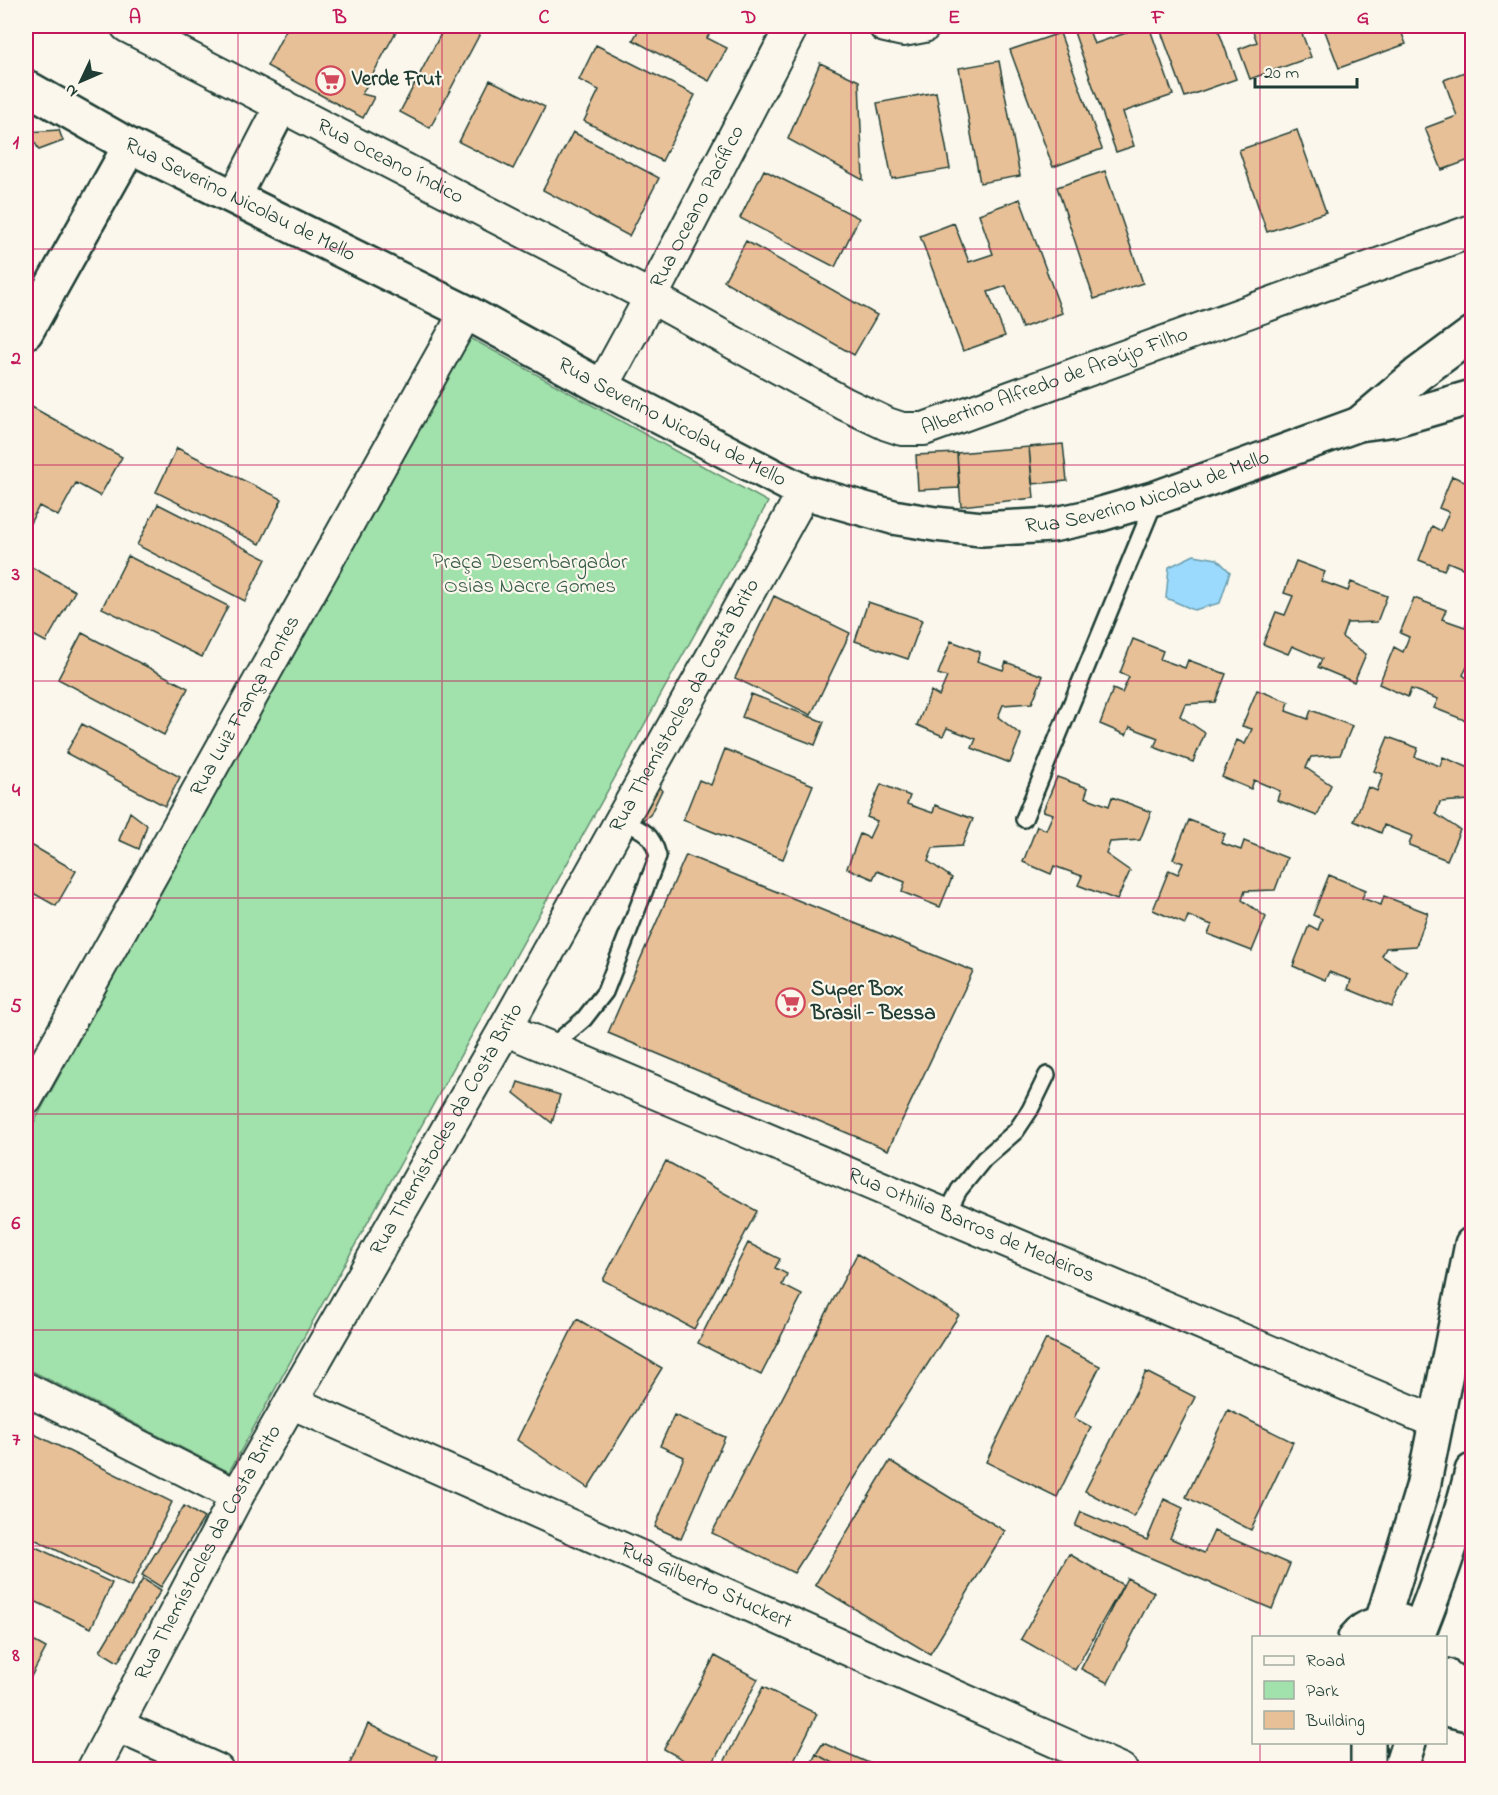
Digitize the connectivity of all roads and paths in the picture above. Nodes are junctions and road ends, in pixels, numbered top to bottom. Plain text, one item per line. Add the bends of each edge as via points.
1 (127, 26) edge
2 (792, 26) edge
3 (885, 26) edge
4 (924, 26) edge
5 (26, 87) edge
6 (282, 105) junction
7 (130, 146) junction
8 (235, 196) junction
9 (1473, 231) edge
10 (651, 297) junction
11 (466, 312) junction
12 (26, 332) edge
13 (1473, 334) edge
14 (602, 387) junction
15 (1473, 397) edge
16 (1359, 424) junction
17 (804, 492) junction
18 (1156, 498) junction
19 (1024, 819) dead end
20 (622, 821) junction
21 (506, 1029) junction
22 (550, 1048) junction
23 (1047, 1075) dead end
24 (26, 1099) edge
25 (946, 1215) junction
26 (1473, 1244) edge
27 (26, 1389) edge
28 (291, 1402) junction
29 (1436, 1422) junction
30 (1473, 1471) edge
31 (237, 1496) junction
32 (1368, 1630) edge
33 (1424, 1634) edge
34 (1447, 1677) edge
35 (1473, 1695) edge
36 (1447, 1708) edge
37 (1473, 1715) edge
38 (118, 1726) junction
39 (1368, 1744) edge
40 (1409, 1744) edge
41 (93, 1770) edge
42 (217, 1770) edge
43 (1121, 1770) edge
44 (1368, 1770) edge
45 (1400, 1770) edge

1 - 6 street, Rua Oceano Índico
2 - 10 street, Rua Oceano Pacífico
3 - 4 street via 903,30
5 - 7 main road, Rua Severino Nicolau de Mello
6 - 8 street
6 - 10 street, Rua Oceano Índico
7 - 8 main road, Rua Severino Nicolau de Mello
7 - 12 main road
8 - 11 main road, Rua Severino Nicolau de Mello
9 - 10 street, Albertino Alfredo de Araújo Filho via 924,429 887,424 845,404
10 - 14 street, Rua Oceano Pacífico
11 - 14 main road, Rua Severino Nicolau de Mello
11 - 24 street, Rua Luiz França Pontes
13 - 16 main road, Rua Severino Nicolau de Mello
14 - 17 main road, Rua Severino Nicolau de Mello
15 - 16 main road, Rua Severino Nicolau de Mello via 1396,419
16 - 18 main road, Rua Severino Nicolau de Mello
17 - 18 main road, Rua Severino Nicolau de Mello via 893,517 982,529 1052,525
17 - 20 street, Rua Themístocles da Costa Brito
18 - 19 lane
20 - 21 street, Rua Themístocles da Costa Brito
20 - 22 lane via 643,830 654,841 658,856 604,992 584,1019
21 - 22 street, Rua Othilia Barros de Medeiros
21 - 28 street, Rua Themístocles da Costa Brito
22 - 25 street, Rua Othilia Barros de Medeiros
23 - 25 lane via 1016,1131 984,1159 959,1190
25 - 29 street, Rua Othilia Barros de Medeiros
26 - 29 main road
27 - 31 street
28 - 31 street, Rua Themístocles da Costa Brito
28 - 43 street, Rua Gilberto Stuckert
29 - 32 main road via 1423,1487
30 - 33 main road
31 - 38 street, Rua Themístocles da Costa Brito
32 - 33 main road via 1402,1622
34 - 35 main road
36 - 37 main road
38 - 41 street, Rua Themístocles da Costa Brito
38 - 42 street
39 - 44 main road
40 - 45 main road

